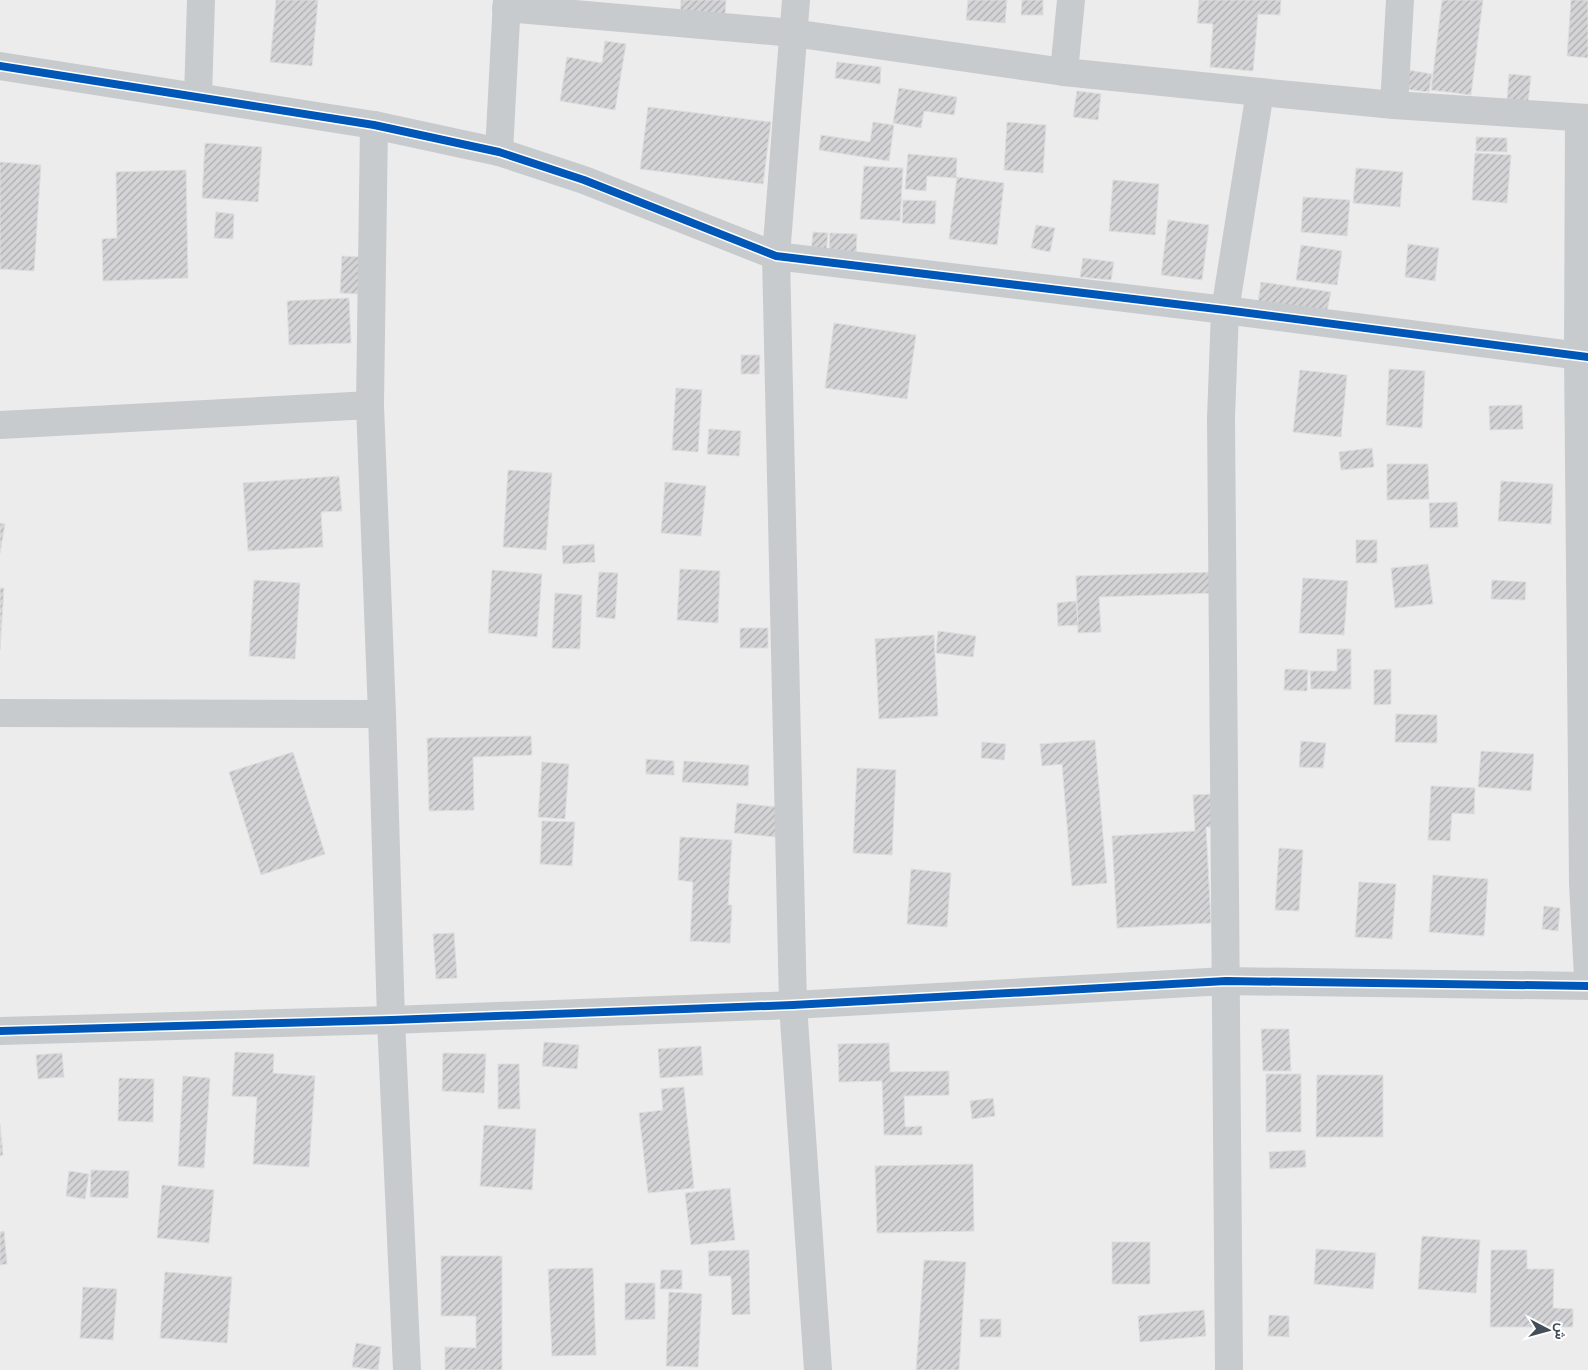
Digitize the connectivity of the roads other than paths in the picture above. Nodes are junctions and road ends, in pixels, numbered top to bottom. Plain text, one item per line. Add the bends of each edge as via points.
1 (201, 0) edge
2 (796, 0) edge
3 (1071, 0) edge
4 (1400, 0) edge
5 (507, 4) edge
6 (793, 33) junction
7 (0, 66) edge
8 (1064, 72) junction
9 (1260, 92) junction
10 (198, 97) junction
11 (1394, 105) junction
12 (1583, 118) edge
13 (374, 125) junction
14 (499, 152) junction
15 (776, 256) junction
16 (1225, 310) junction
17 (1583, 356) edge
18 (370, 405) junction
19 (0, 426) edge
20 (0, 713) edge
21 (382, 714) junction
22 (1588, 977) edge
23 (1226, 980) junction
24 (1588, 986) edge
25 (793, 1005) junction
26 (390, 1020) junction
27 (0, 1031) edge
28 (407, 1370) edge
29 (818, 1370) edge
30 (1229, 1370) edge

1 - 10 street
2 - 6 street
3 - 8 street
4 - 11 street
5 - 6 street
5 - 14 street
6 - 8 street
6 - 15 street
7 - 10 street
8 - 9 street
9 - 11 street
9 - 16 street
10 - 13 street
11 - 12 street
12 - 17 street
13 - 14 street
13 - 18 street
14 - 15 street via 584,180
15 - 16 street
15 - 25 street
16 - 17 street
16 - 23 street via 1221,418
17 - 22 street via 1582,884
18 - 19 street
18 - 21 street
20 - 21 street
21 - 26 street
23 - 24 street
23 - 25 street
23 - 30 street
25 - 26 street
25 - 29 street
26 - 27 street
26 - 28 street

